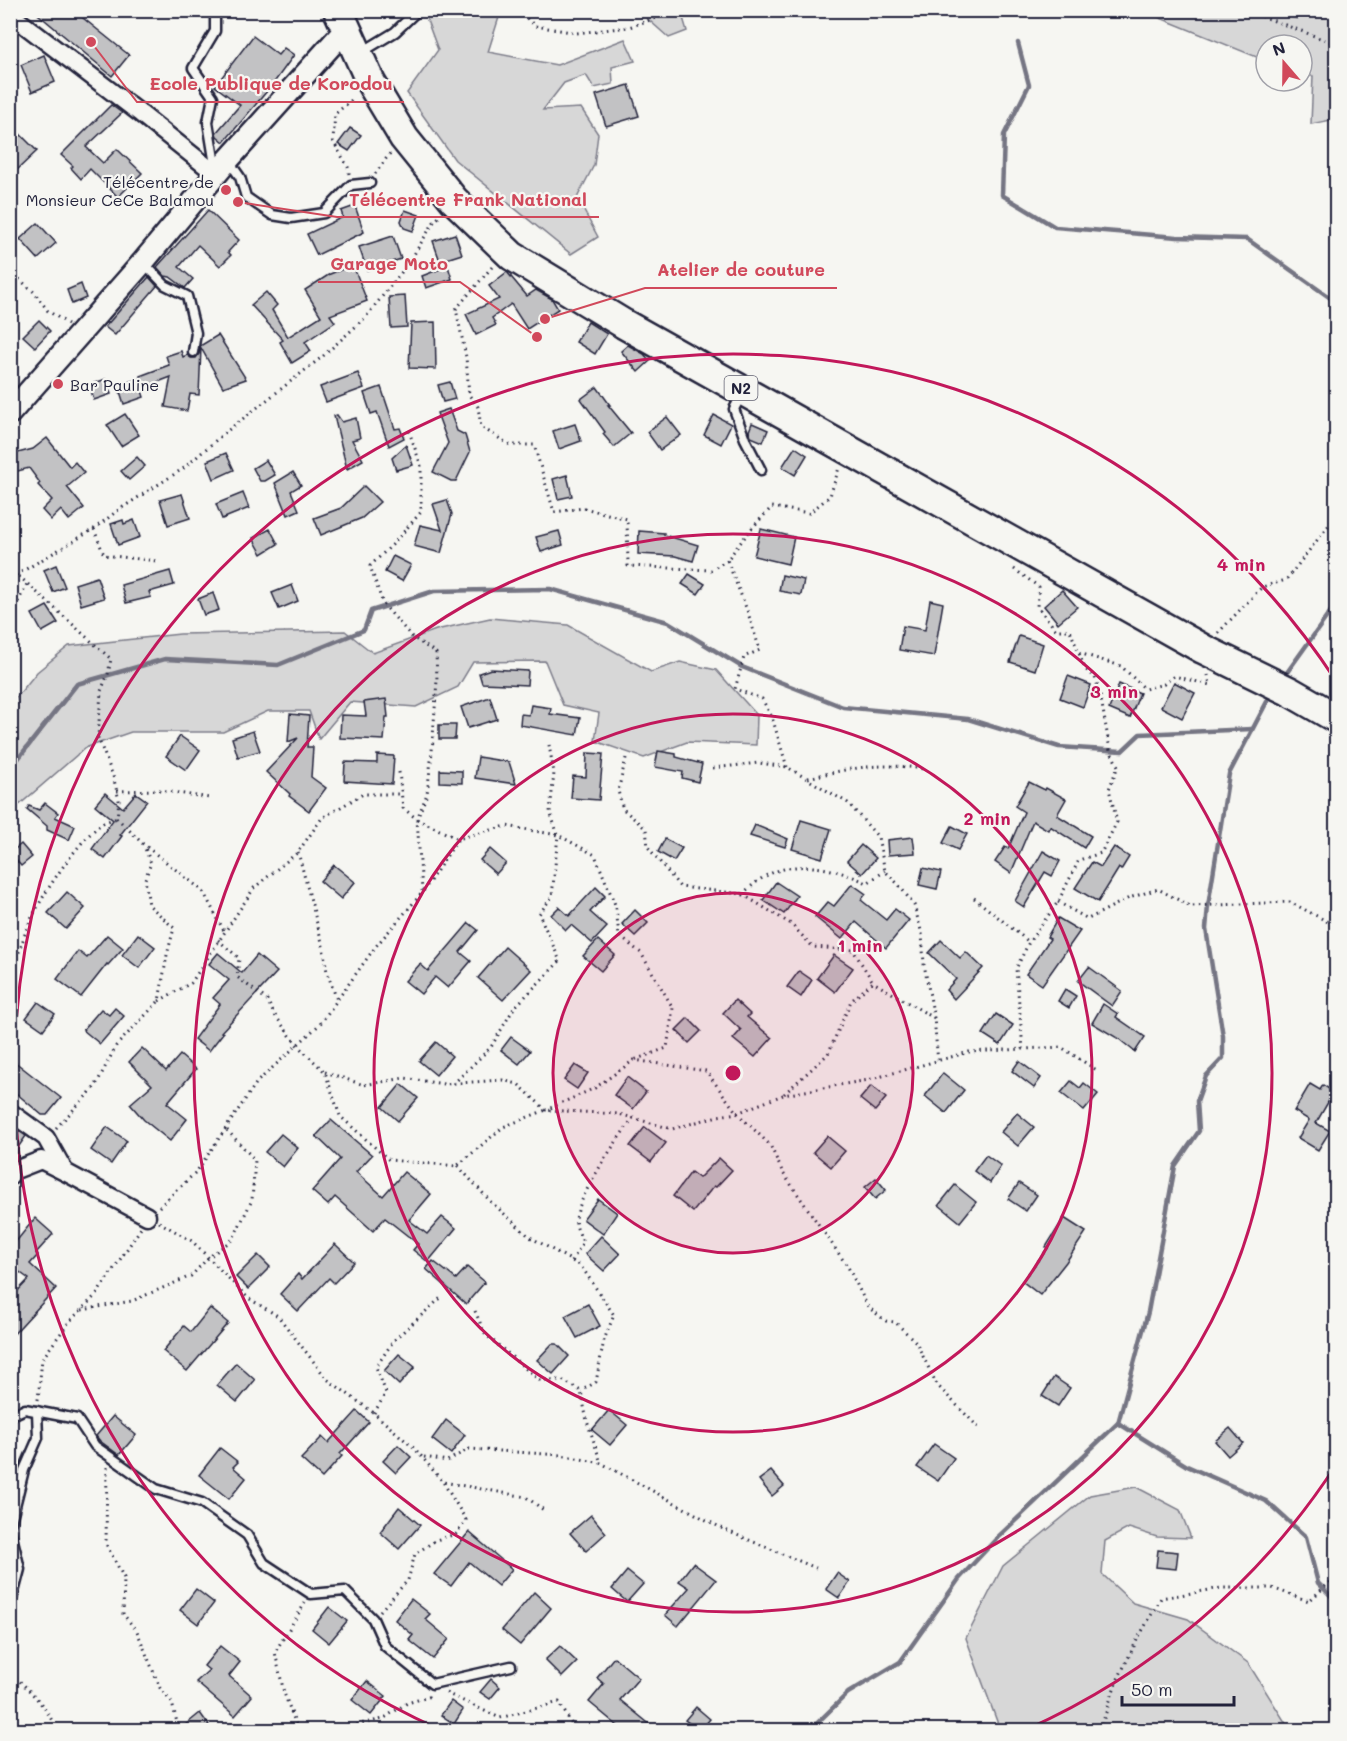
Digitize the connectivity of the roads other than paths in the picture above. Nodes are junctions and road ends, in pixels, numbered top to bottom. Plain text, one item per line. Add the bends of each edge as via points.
1 (215, 10) edge
2 (418, 10) edge
3 (10, 14) edge
4 (347, 32) edge
5 (222, 167) junction
6 (370, 183) road end
7 (143, 262) junction
8 (193, 352) dead end
9 (744, 390) junction
10 (10, 413) edge
11 (761, 470) dead end
12 (1336, 718) edge
13 (10, 1112) edge
14 (65, 1172) junction
15 (10, 1176) edge
16 (147, 1216) road end
17 (37, 1410) junction
18 (10, 1416) edge
19 (10, 1527) edge
20 (13, 1596) dead end
21 (511, 1666) dead end

1 - 5 lane via 215,31 193,68 213,97 208,122
2 - 4 lane via 395,32
3 - 5 street via 150,121
4 - 5 street
4 - 9 highway, N2 via 371,83 404,138 454,200 512,256
5 - 6 lane via 240,177 246,197 272,215 291,218 324,213 351,185
5 - 7 street
7 - 8 lane via 165,285 187,296 196,333
7 - 10 street
9 - 11 lane via 734,409
9 - 12 highway, N2 via 1203,649
13 - 14 street via 46,1138
14 - 15 street via 41,1160
14 - 16 street
17 - 18 lane
17 - 19 lane via 38,1438 24,1470
17 - 21 lane via 77,1419 95,1446 107,1455 156,1489 202,1503 247,1535 264,1563 311,1594 345,1591 373,1619 385,1646 432,1684
19 - 20 lane via 20,1569

